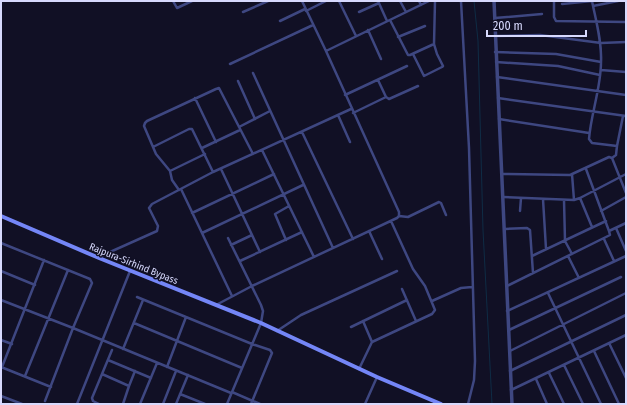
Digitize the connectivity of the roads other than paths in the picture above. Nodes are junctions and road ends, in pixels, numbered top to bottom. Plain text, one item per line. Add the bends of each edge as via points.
1 (173, 1) edge
2 (192, 1) edge
3 (268, 1) edge
4 (302, 1) edge
5 (326, 1) edge
6 (339, 1) edge
7 (400, 1) edge
8 (419, 1) edge
9 (430, 1) edge
10 (435, 1) edge
11 (461, 1) edge
12 (494, 1) edge
13 (554, 1) edge
14 (592, 1) edge
15 (618, 1) edge
16 (378, 2) edge
17 (562, 4) dead end
18 (421, 5) junction
19 (593, 6) junction
20 (306, 10) junction
21 (243, 12) dead end
22 (359, 12) dead end
23 (406, 12) junction
24 (542, 14) dead end
25 (494, 18) junction
26 (389, 20) junction
27 (280, 21) dead end
28 (596, 22) junction
29 (626, 22) edge
30 (313, 25) junction
31 (425, 26) dead end
32 (368, 30) junction
33 (356, 36) junction
34 (495, 36) junction
35 (398, 37) junction
36 (626, 42) edge
37 (601, 43) junction
38 (434, 44) junction
39 (326, 51) junction
40 (495, 52) junction
41 (413, 54) junction
42 (381, 59) dead end
43 (496, 62) junction
44 (601, 62) junction
45 (230, 64) dead end
46 (407, 66) dead end
47 (601, 70) junction
48 (626, 72) edge
49 (253, 73) dead end
50 (600, 75) junction
51 (497, 77) junction
52 (378, 80) junction
53 (238, 81) dead end
54 (418, 86) dead end
55 (598, 90) junction
56 (345, 95) junction
57 (626, 95) edge
58 (386, 97) junction
59 (196, 98) junction
60 (498, 98) junction
61 (351, 109) junction
62 (270, 111) junction
63 (594, 112) junction
64 (353, 113) junction
65 (338, 115) junction
66 (625, 116) edge
67 (255, 118) junction
68 (499, 119) junction
69 (239, 128) junction
70 (302, 132) junction
71 (590, 133) junction
72 (283, 140) junction
73 (216, 142) junction
74 (350, 142) dead end
75 (617, 146) junction
76 (153, 148) junction
77 (202, 148) junction
78 (262, 150) junction
79 (205, 154) junction
80 (253, 154) junction
81 (612, 158) junction
82 (221, 169) junction
83 (586, 169) junction
84 (170, 171) junction
85 (213, 172) junction
86 (274, 174) junction
87 (501, 174) junction
88 (572, 174) junction
89 (626, 174) edge
90 (620, 176) junction
91 (303, 185) junction
92 (180, 190) junction
93 (594, 191) junction
94 (232, 193) junction
95 (626, 193) edge
96 (284, 194) junction
97 (502, 197) junction
98 (626, 197) edge
99 (521, 198) junction
100 (543, 198) junction
101 (580, 198) junction
102 (564, 200) junction
103 (574, 200) junction
104 (289, 206) junction
105 (520, 211) dead end
106 (601, 211) junction
107 (192, 212) junction
108 (242, 214) junction
109 (446, 215) dead end
110 (1, 216) edge
111 (399, 216) junction
112 (391, 221) junction
113 (606, 221) junction
114 (626, 223) edge
115 (592, 227) junction
116 (616, 228) junction
117 (505, 229) junction
118 (369, 231) junction
119 (609, 231) junction
120 (302, 232) junction
121 (202, 233) junction
122 (252, 235) junction
123 (228, 238) dead end
124 (604, 238) junction
125 (353, 239) junction
126 (286, 240) junction
127 (565, 241) junction
128 (1, 243) edge
129 (231, 244) junction
130 (333, 248) junction
131 (546, 250) junction
132 (626, 251) edge
133 (260, 252) junction
134 (572, 254) junction
135 (532, 256) junction
136 (568, 256) junction
137 (626, 256) edge
138 (314, 257) junction
139 (98, 258) junction
140 (382, 259) dead end
141 (44, 260) junction
142 (614, 261) junction
143 (240, 262) junction
144 (68, 270) junction
145 (130, 270) junction
146 (396, 270) dead end
147 (1, 271) edge
148 (533, 273) junction
149 (621, 277) dead end
150 (579, 278) junction
151 (35, 285) junction
152 (252, 286) junction
153 (507, 286) junction
154 (472, 287) junction
155 (402, 289) dead end
156 (548, 293) junction
157 (626, 293) edge
158 (232, 296) junction
159 (136, 297) dead end
160 (1, 300) edge
161 (143, 300) junction
162 (407, 300) junction
163 (432, 301) junction
164 (215, 305) junction
165 (555, 308) junction
166 (26, 310) junction
167 (507, 311) junction
168 (626, 315) edge
169 (186, 317) junction
170 (49, 319) junction
171 (363, 321) junction
172 (416, 321) junction
173 (134, 323) junction
174 (261, 323) junction
175 (563, 324) junction
176 (351, 327) dead end
177 (73, 328) junction
178 (509, 330) junction
179 (277, 331) junction
180 (626, 336) edge
181 (1, 340) edge
182 (102, 340) junction
183 (177, 341) junction
184 (372, 342) junction
185 (571, 342) junction
186 (609, 343) junction
187 (12, 344) junction
188 (252, 344) junction
189 (123, 349) junction
190 (112, 350) dead end
191 (510, 351) junction
192 (594, 351) junction
193 (579, 358) junction
194 (108, 360) junction
195 (157, 362) junction
196 (564, 365) junction
197 (2, 367) edge
198 (167, 367) junction
199 (242, 368) junction
200 (359, 369) junction
201 (135, 371) junction
202 (176, 371) junction
203 (510, 371) junction
204 (549, 373) junction
205 (102, 374) junction
206 (188, 375) junction
207 (25, 376) junction
208 (377, 377) junction
209 (151, 378) junction
210 (626, 378) edge
211 (536, 379) junction
212 (129, 386) junction
213 (51, 387) junction
214 (511, 390) junction
215 (231, 393) junction
216 (180, 394) junction
217 (1, 396) edge
218 (46, 401) dead end
219 (252, 402) edge
220 (22, 404) edge
221 (77, 404) edge
222 (99, 404) edge
223 (123, 404) edge
224 (140, 404) edge
225 (163, 404) edge
226 (176, 404) edge
227 (205, 404) edge
228 (227, 404) edge
229 (260, 404) edge
230 (365, 404) edge
231 (441, 404) edge
232 (468, 404) edge
233 (512, 404) edge
234 (547, 404) edge
235 (564, 404) edge
236 (583, 404) edge
237 (601, 404) edge
238 (620, 404) edge

1 - 2 street via 177,8
3 - 21 street
4 - 20 street
5 - 20 street
6 - 33 street
7 - 23 street
8 - 18 street
9 - 18 street
10 - 38 street
11 - 154 street via 469,148
12 - 25 street
13 - 28 street via 556,21
14 - 17 street
14 - 19 street
15 - 19 street
16 - 22 street
16 - 26 street
18 - 23 street
19 - 28 street
20 - 27 street
20 - 30 street
23 - 26 street
24 - 25 street
25 - 34 street
26 - 32 street
26 - 35 street
28 - 29 street
28 - 37 street
30 - 39 street
30 - 45 street
31 - 35 street
32 - 33 street
32 - 42 street
33 - 39 street
34 - 37 street via 540,35
34 - 40 street
35 - 41 street via 406,53
36 - 37 street
37 - 44 street
38 - 41 street
38 - 41 street via 443,66 426,75 422,75
39 - 56 street
40 - 43 street
40 - 44 street via 556,54
43 - 50 street via 558,66
43 - 51 street
44 - 47 street
46 - 52 street
47 - 48 street
47 - 50 street
49 - 62 street
50 - 55 street
51 - 55 street
51 - 60 street
52 - 56 street
52 - 58 street
53 - 67 street
54 - 58 street via 390,99
55 - 57 street
55 - 63 street
56 - 61 street
58 - 64 street
59 - 69 street via 219,88
59 - 73 street
59 - 76 street via 145,123
60 - 63 street
60 - 68 street
61 - 64 street
61 - 65 street
62 - 67 street
62 - 72 street
63 - 66 street
63 - 71 street
64 - 111 street
65 - 70 street
65 - 74 street
66 - 75 street
67 - 69 street
68 - 71 street
68 - 87 street
69 - 73 street
69 - 80 street
70 - 72 street
70 - 125 street
71 - 75 street via 590,142
72 - 78 street
72 - 91 street
73 - 77 street
75 - 81 street via 616,155
76 - 77 street via 190,129
76 - 84 street
77 - 79 street
78 - 80 street
78 - 86 street
79 - 84 street
79 - 85 street
80 - 82 street
81 - 83 street via 609,157
81 - 90 street
82 - 85 street
82 - 94 street
83 - 88 street
83 - 93 street
84 - 92 street via 172,180
85 - 92 street
86 - 94 street
86 - 96 street
87 - 88 street
87 - 97 street
88 - 103 street
89 - 90 street
90 - 93 street
90 - 95 street
91 - 96 street
91 - 130 street
92 - 107 street
92 - 139 street via 150,206 158,226 157,231
93 - 101 street
93 - 106 street
94 - 107 street
94 - 108 street
96 - 104 street
96 - 108 street
97 - 99 street
97 - 117 street
98 - 106 street
99 - 100 street
99 - 105 street
100 - 102 street
100 - 131 street
101 - 103 street
101 - 115 street
102 - 103 street
102 - 127 street
104 - 120 street
104 - 126 street via 274,214
106 - 113 street
107 - 121 street
108 - 121 street
108 - 122 street
109 - 111 street via 439,202 408,217
110 - 139 main road, Rajpura-Sirhind Bypass
111 - 112 street
112 - 118 street
112 - 163 street via 413,269
113 - 115 street
113 - 119 street
114 - 116 street
115 - 127 street
116 - 119 street
116 - 132 street
117 - 135 street via 529,228
117 - 153 street
118 - 125 street
118 - 140 street
119 - 124 street via 610,235
120 - 126 street
120 - 138 street
121 - 158 street
122 - 129 street
122 - 133 street
123 - 129 street
124 - 134 street
124 - 142 street
125 - 130 street
126 - 133 street
127 - 131 street
127 - 134 street
128 - 141 street
129 - 143 street
130 - 138 street
131 - 135 street
133 - 143 street
134 - 136 street
135 - 148 street
136 - 148 street
136 - 150 street
137 - 142 street
138 - 152 street
139 - 145 main road, Rajpura-Sirhind Bypass
141 - 144 street
141 - 151 street
142 - 150 street
143 - 152 street
144 - 170 street
144 - 177 street via 92,280
145 - 164 main road, Rajpura-Sirhind Bypass
145 - 182 street
146 - 179 street via 301,315
147 - 151 street
148 - 153 street
149 - 165 street
150 - 156 street
151 - 166 street
152 - 158 street
152 - 174 street via 263,311
153 - 167 street
154 - 163 street via 461,288
154 - 232 street via 475,369
155 - 162 street
156 - 165 street
156 - 167 street
157 - 175 street
158 - 164 street
159 - 161 street
160 - 166 street
161 - 169 street
161 - 173 street
162 - 171 street
162 - 172 street
163 - 172 street via 434,312
164 - 174 main road, Rajpura-Sirhind Bypass
165 - 175 street
165 - 178 street
166 - 170 street
166 - 187 street
167 - 178 street
168 - 185 street
169 - 183 street
169 - 188 street
170 - 177 street
170 - 207 street
171 - 176 street
171 - 184 street
172 - 184 street
173 - 183 street
173 - 189 street
174 - 179 main road, Rajpura-Sirhind Bypass
174 - 188 street
175 - 185 street
175 - 191 street
177 - 182 street
177 - 213 street
178 - 191 street
179 - 200 main road, Rajpura-Sirhind Bypass
180 - 186 street
181 - 187 street
182 - 189 street
182 - 221 street
183 - 198 street
183 - 199 street
184 - 200 street
185 - 193 street
185 - 203 street
186 - 192 street
186 - 210 street
187 - 197 street
188 - 199 street
188 - 219 street via 272,353
189 - 195 street
190 - 194 street
191 - 203 street
192 - 193 street
192 - 238 street
193 - 196 street
193 - 237 street
194 - 201 street
194 - 205 street
195 - 198 street
195 - 209 street
196 - 204 street
196 - 236 street
197 - 207 street
198 - 202 street
199 - 215 street
200 - 208 main road, Rajpura-Sirhind Bypass
201 - 209 street
201 - 212 street
202 - 206 street
202 - 225 street
203 - 214 street
204 - 211 street
204 - 235 street
205 - 212 street
205 - 222 street via 92,398
206 - 215 street
206 - 216 street
207 - 213 street
208 - 230 street
208 - 231 main road, Rajpura-Sirhind Bypass
209 - 224 street
211 - 214 street
211 - 234 street
212 - 223 street
213 - 218 street
214 - 233 street
215 - 219 street
215 - 228 street
216 - 226 street
216 - 227 street
217 - 220 street
219 - 229 street

